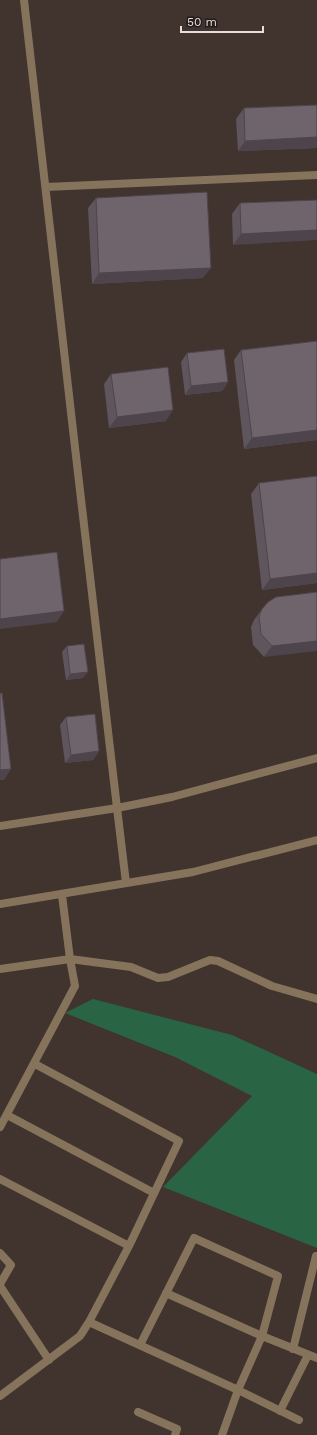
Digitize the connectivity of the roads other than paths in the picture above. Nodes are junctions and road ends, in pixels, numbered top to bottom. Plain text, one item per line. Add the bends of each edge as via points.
1 (24, 0) edge
2 (317, 175) edge
3 (46, 187) junction
4 (317, 758) edge
5 (117, 808) junction
6 (0, 826) edge
7 (317, 840) edge
8 (126, 883) junction
9 (62, 895) junction
10 (0, 904) edge
11 (70, 959) junction
12 (0, 970) edge
13 (317, 999) edge
14 (35, 1064) junction
15 (7, 1115) junction
16 (0, 1127) edge
17 (0, 1179) edge
18 (154, 1193) junction
19 (129, 1246) junction
20 (0, 1253) edge
21 (316, 1256) edge
22 (0, 1285) edge
23 (166, 1293) junction
24 (89, 1322) junction
25 (262, 1336) junction
26 (140, 1345) junction
27 (293, 1349) junction
28 (308, 1355) junction
29 (317, 1358) edge
30 (49, 1360) junction
31 (238, 1390) junction
32 (0, 1396) edge
33 (280, 1411) junction
34 (138, 1412) dead end
35 (299, 1420) dead end
36 (175, 1435) edge
37 (222, 1435) edge

1 - 3 street
2 - 3 street
3 - 5 street
4 - 5 street via 172,798
5 - 6 street
5 - 8 street
7 - 8 street via 193,872
8 - 9 street
9 - 10 street
9 - 11 street
11 - 12 street
11 - 13 street via 131,967 158,978 168,977 210,960 218,961 272,986
11 - 14 street via 75,986
14 - 15 street
14 - 18 street via 179,1141
15 - 16 street
15 - 18 street
17 - 19 street
18 - 19 street
19 - 24 street
20 - 22 street via 11,1265
21 - 27 street
22 - 30 street
23 - 25 street
23 - 25 street via 194,1238 278,1276
23 - 26 street
24 - 26 street
24 - 30 street via 80,1336
25 - 27 street
25 - 31 street
26 - 31 street
27 - 28 street
28 - 29 street
28 - 33 street
30 - 32 street
31 - 33 street
31 - 37 street
33 - 35 street
34 - 36 street via 177,1429

